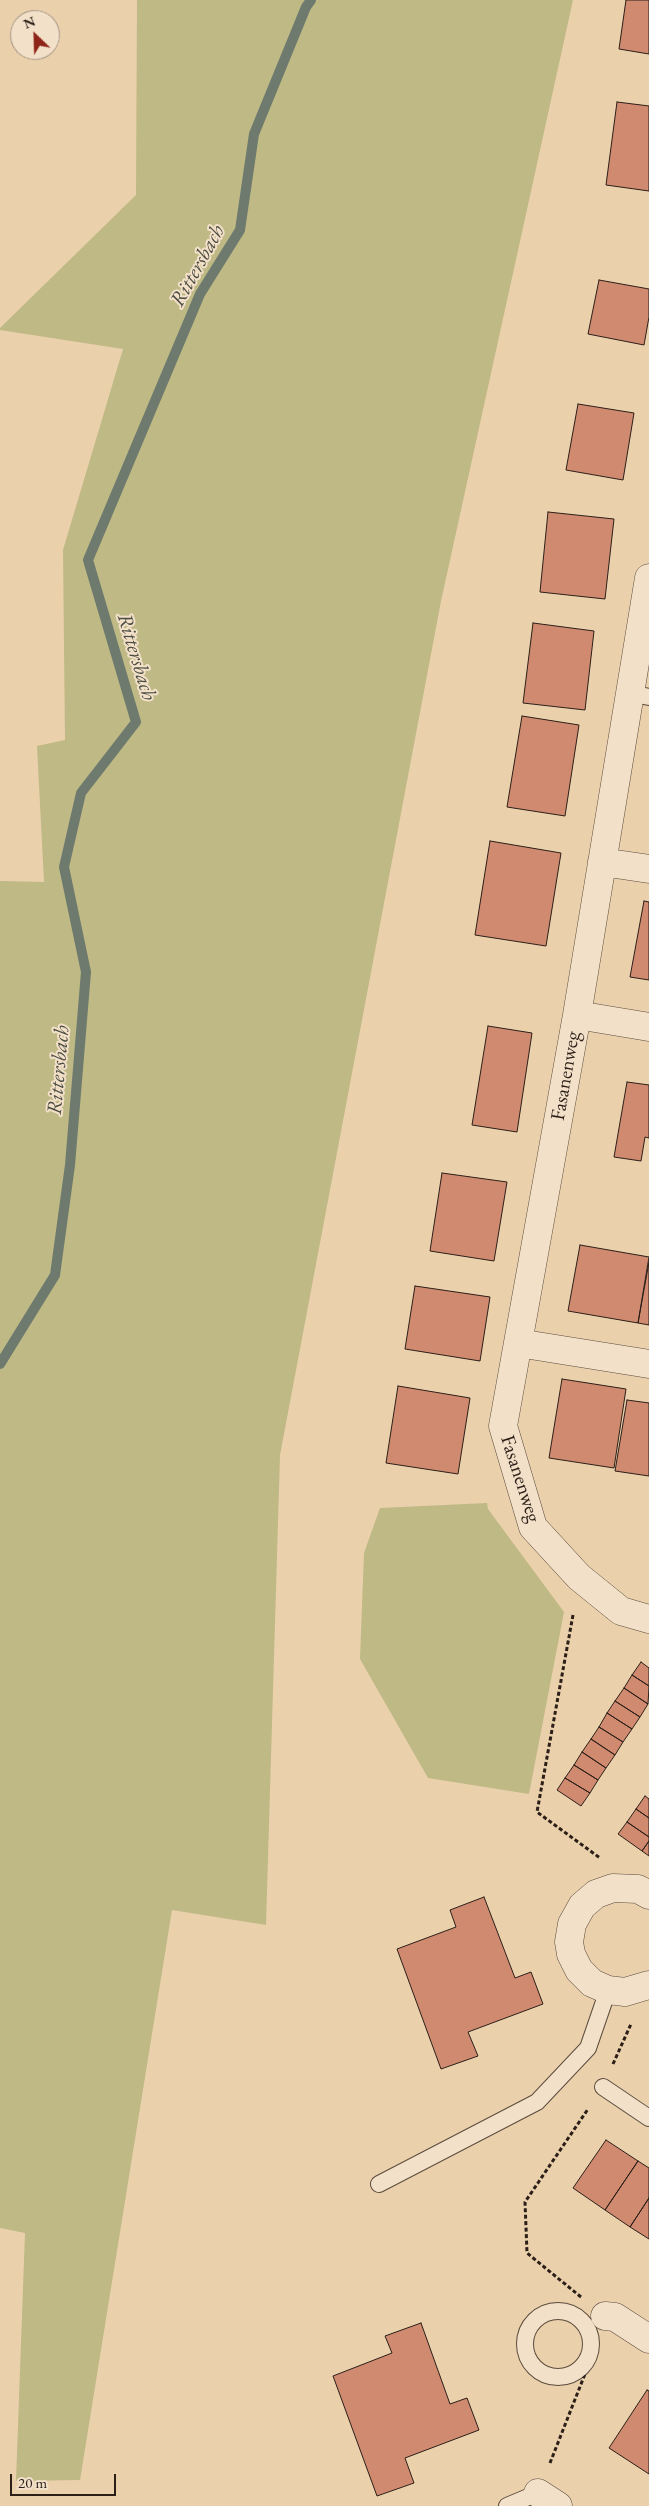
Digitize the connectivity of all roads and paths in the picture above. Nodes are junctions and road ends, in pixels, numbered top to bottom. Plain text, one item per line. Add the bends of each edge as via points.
1 (649, 578) edge
2 (639, 696) edge
3 (602, 862) junction
4 (649, 869) edge
5 (577, 1015) junction
6 (649, 1027) edge
7 (518, 1343) junction
8 (649, 1364) edge
9 (579, 1577) junction
10 (649, 1619) edge
11 (644, 1892) edge
12 (648, 1985) edge
13 (608, 1990) junction
14 (603, 2087) junction
15 (649, 2118) edge
16 (379, 2184) dead end
17 (575, 2315) junction
18 (605, 2316) junction
19 (649, 2339) edge
20 (548, 2499) edge
21 (508, 2506) edge

1 - 2 street, Fasanenweg
2 - 3 street, Fasanenweg
3 - 4 street
3 - 5 street, Fasanenweg
5 - 6 street, Fasanenweg
5 - 7 street, Fasanenweg
7 - 8 street
7 - 9 street, Fasanenweg via 503,1426 533,1527
9 - 10 street, Fasanenweg via 621,1612
9 - 11 path via 537,1812
11 - 13 street via 613,1888 596,1894 582,1906 572,1924 569,1942 579,1970 592,1983
12 - 13 street via 626,1992
12 - 14 path
13 - 16 lane via 588,2048 537,2102
14 - 15 lane
14 - 18 path via 525,2202 527,2253
17 - 17 lane via 559,2311 543,2314 528,2329 525,2338 528,2359 544,2374 566,2376 585,2364 591,2343 589,2332
17 - 18 lane
18 - 19 street via 615,2317
18 - 20 path
20 - 21 lane

